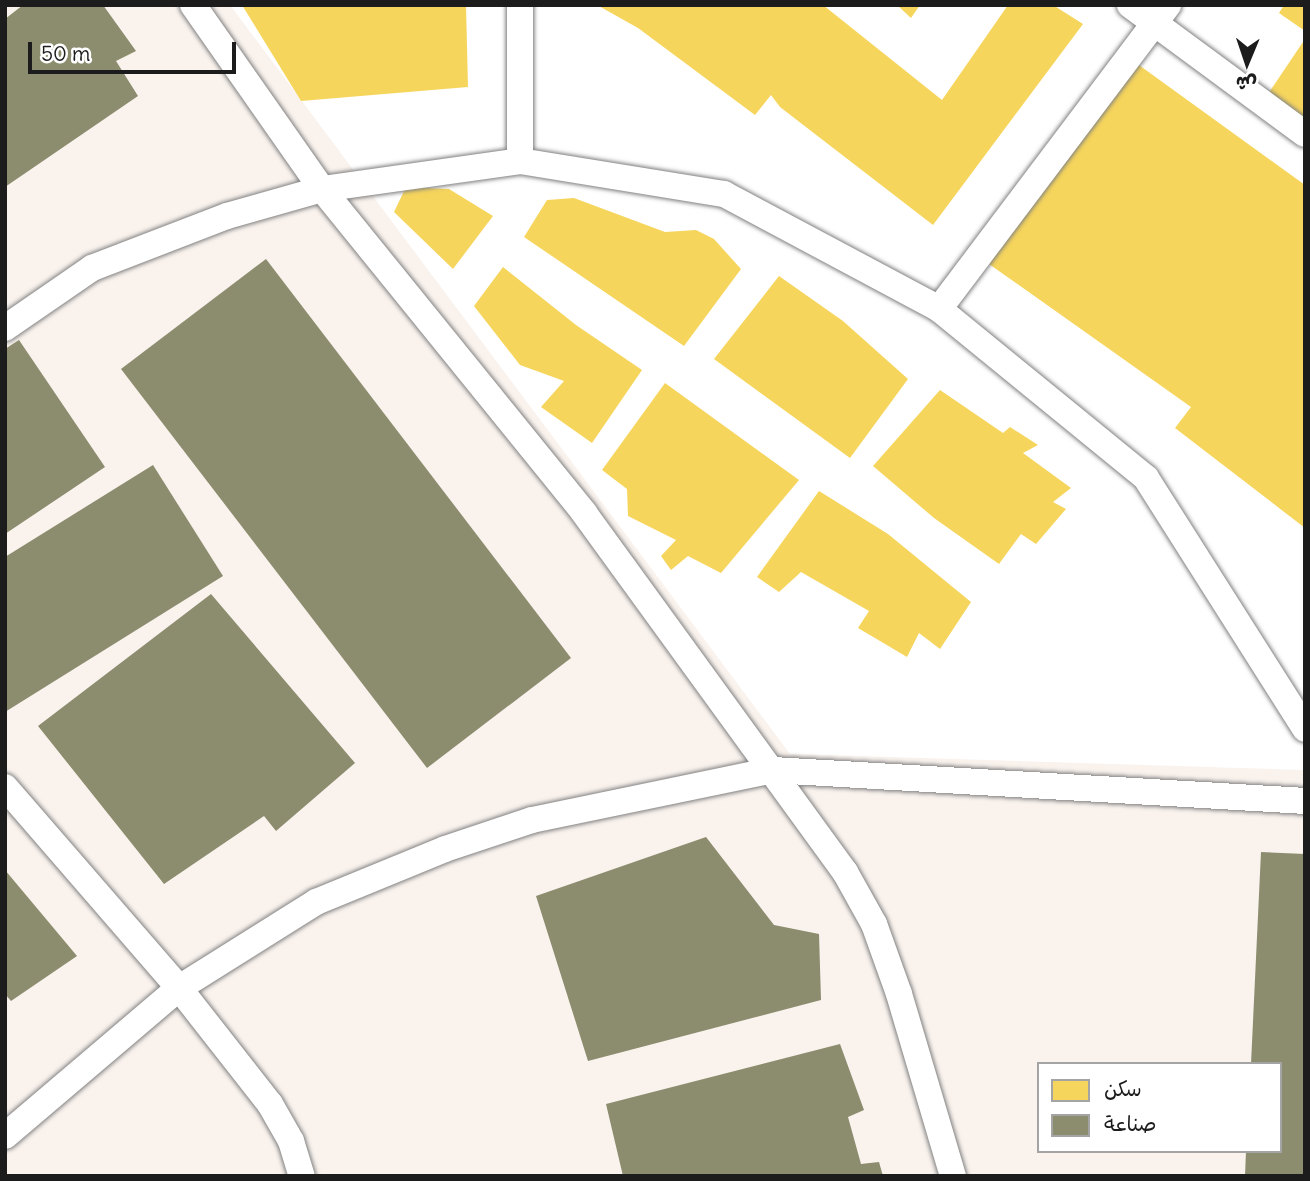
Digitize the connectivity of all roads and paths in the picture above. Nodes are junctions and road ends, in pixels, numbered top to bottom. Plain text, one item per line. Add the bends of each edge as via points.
1 (193, 5) edge
2 (520, 5) edge
3 (1130, 5) edge
4 (1161, 13) edge
5 (1305, 134) edge
6 (520, 161) junction
7 (322, 189) junction
8 (939, 310) junction
9 (5, 328) edge
10 (1305, 729) edge
11 (773, 770) junction
12 (5, 787) edge
13 (1305, 802) edge
14 (179, 988) junction
15 (5, 1136) edge
16 (302, 1176) edge
17 (953, 1176) edge

1 - 7 street
2 - 6 street
3 - 4 street
4 - 5 street
4 - 8 street
6 - 7 street
6 - 8 street via 723,194
7 - 9 street via 227,216 92,268
7 - 11 street via 584,513
8 - 10 street via 1146,478
11 - 13 street
11 - 14 street via 532,820 445,849 316,902
11 - 17 street via 845,872 874,924
12 - 14 street
14 - 15 street
14 - 16 street via 270,1104 291,1141

